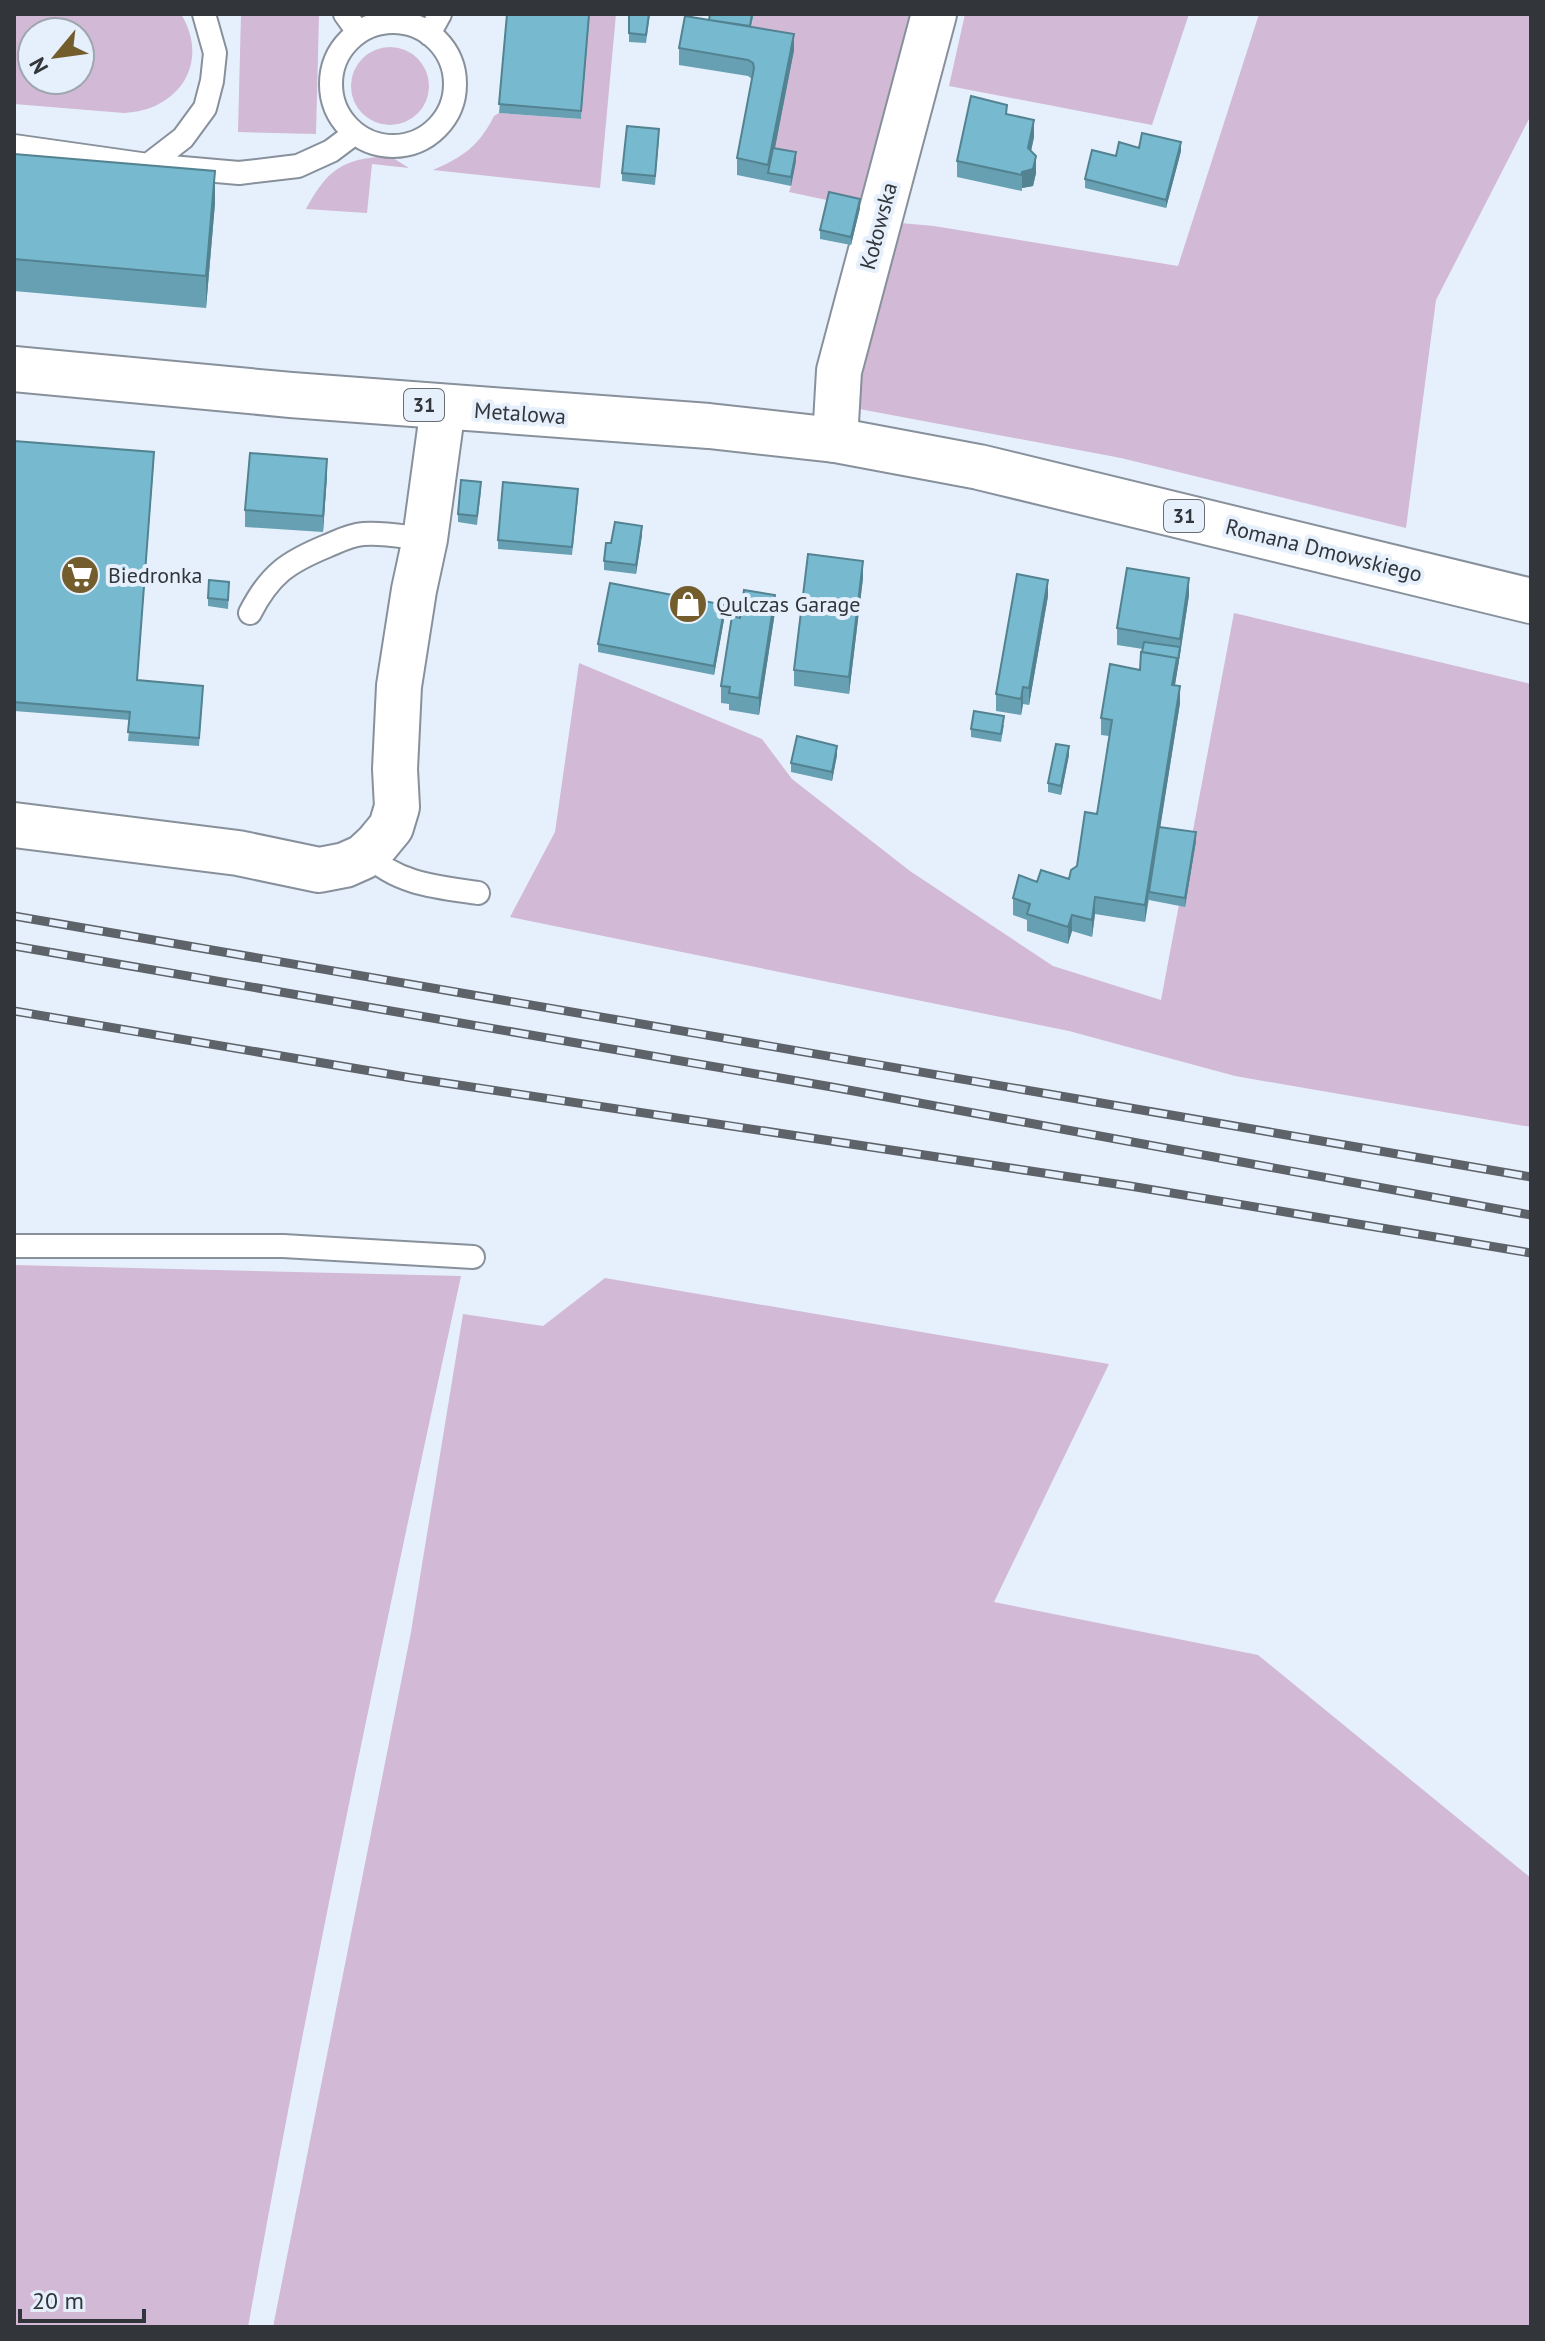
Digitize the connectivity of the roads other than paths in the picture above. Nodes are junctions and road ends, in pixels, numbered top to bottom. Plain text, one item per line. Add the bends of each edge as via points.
1 (204, 14) edge
2 (345, 14) edge
3 (440, 14) edge
4 (934, 14) edge
5 (398, 18) edge
6 (358, 32) junction
7 (429, 34) junction
8 (355, 133) junction
9 (14, 146) edge
10 (148, 165) junction
11 (14, 369) edge
12 (443, 407) junction
13 (835, 440) junction
14 (425, 539) junction
15 (1531, 601) edge
16 (250, 613) dead end
17 (14, 825) edge
18 (367, 854) junction
19 (478, 893) dead end
20 (14, 1246) edge
21 (473, 1257) dead end

1 - 10 lane via 215,53 205,108 183,138
2 - 6 lane
3 - 7 lane
4 - 13 main road, Kołowska via 839,371
5 - 6 lane
5 - 7 lane
6 - 8 lane via 343,46 330,84 343,122
7 - 8 lane via 447,53 454,73 448,113 419,141 398,146 377,144
8 - 10 lane via 298,166 239,173
9 - 10 lane
11 - 12 main road, Metalowa / 31
12 - 13 main road, Metalowa / 31
12 - 14 main road
13 - 15 main road, Romana Dmowskiego / 31 via 979,467
14 - 16 lane via 363,534 311,552 280,569
14 - 18 main road via 399,686 397,807 391,827
17 - 18 main road via 238,853 319,870
18 - 19 lane via 389,872 424,886
20 - 21 lane via 283,1246

